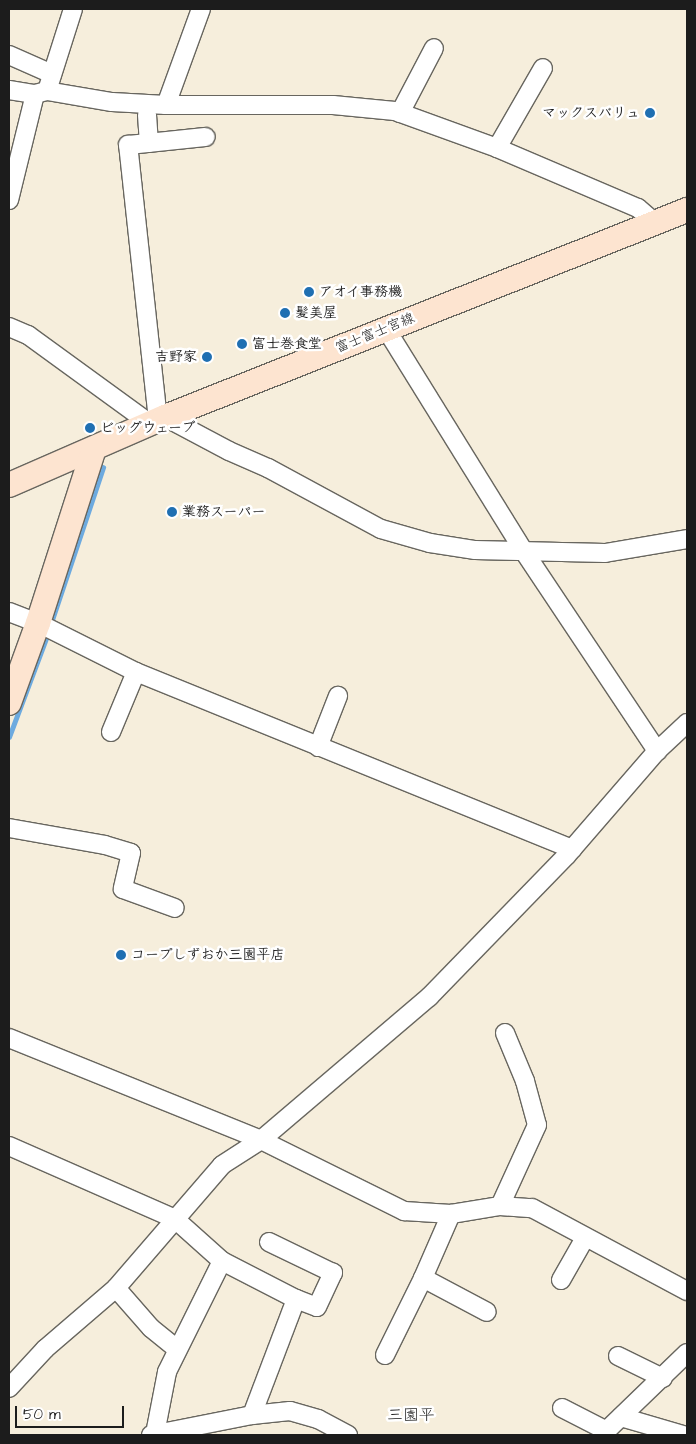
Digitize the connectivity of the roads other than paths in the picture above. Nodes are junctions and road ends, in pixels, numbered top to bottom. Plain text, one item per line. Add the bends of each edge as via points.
1 (74, 9) edge
2 (201, 9) edge
3 (434, 48) dead end
4 (9, 54) edge
5 (543, 68) dead end
6 (52, 74) junction
7 (9, 90) edge
8 (41, 93) junction
9 (166, 105) junction
10 (400, 113) junction
11 (147, 115) dead end
12 (206, 138) dead end
13 (149, 143) junction
14 (497, 148) junction
15 (9, 200) edge
16 (687, 210) edge
17 (654, 222) junction
18 (9, 327) edge
19 (386, 329) junction
20 (157, 420) junction
21 (94, 449) junction
22 (9, 485) edge
23 (687, 539) edge
24 (523, 550) junction
25 (9, 612) edge
26 (45, 627) junction
27 (136, 672) junction
28 (338, 696) dead end
29 (9, 703) edge
30 (687, 723) edge
31 (111, 732) dead end
32 (318, 747) junction
33 (657, 751) junction
34 (9, 828) edge
35 (572, 848) junction
36 (175, 908) dead end
37 (505, 1033) dead end
38 (9, 1038) edge
39 (261, 1140) junction
40 (9, 1146) edge
41 (500, 1206) junction
42 (450, 1214) junction
43 (175, 1219) junction
44 (585, 1238) junction
45 (269, 1242) dead end
46 (222, 1261) junction
47 (423, 1278) junction
48 (561, 1280) dead end
49 (116, 1288) junction
50 (687, 1291) edge
51 (296, 1299) junction
52 (486, 1312) dead end
53 (177, 1349) junction
54 (687, 1353) edge
55 (384, 1355) dead end
56 (618, 1356) dead end
57 (663, 1378) junction
58 (9, 1388) edge
59 (562, 1408) dead end
60 (252, 1415) junction
61 (621, 1416) junction
62 (604, 1433) edge
63 (153, 1435) edge
64 (348, 1435) edge
65 (683, 1435) edge

1 - 6 street
2 - 9 street
3 - 10 street
4 - 6 street
5 - 14 street
6 - 8 street
7 - 8 street
8 - 9 street
8 - 15 street
9 - 10 street via 333,105
10 - 14 street
11 - 13 street
12 - 13 street
13 - 20 street via 128,144
14 - 17 street via 638,208
16 - 17 main road, 富士富士宮線
17 - 19 main road, 富士富士宮線
18 - 20 street via 28,335
19 - 20 main road, 富士富士宮線
19 - 24 street
20 - 21 main road, 富士富士宮線
20 - 24 street via 268,468 381,529 430,543 475,550
21 - 22 main road, 富士富士宮線
21 - 26 main road
23 - 24 street via 605,553
24 - 33 street
25 - 26 street
26 - 27 street
26 - 29 main road
27 - 31 street
27 - 32 street
28 - 32 street
30 - 33 street
32 - 35 street
33 - 35 street
34 - 36 street via 105,845 131,853 123,889
35 - 39 street via 429,997
37 - 41 street via 526,1081 537,1125
38 - 39 street
39 - 42 street via 404,1211
39 - 43 street via 222,1165
40 - 43 street
41 - 42 street
41 - 44 street via 532,1208
42 - 47 street
43 - 46 street
43 - 49 street
44 - 48 street
44 - 50 street
45 - 51 street via 334,1273 317,1307
46 - 51 street
46 - 53 street
47 - 52 street
47 - 55 street
49 - 53 street via 151,1328
49 - 58 street via 45,1349
51 - 60 street
53 - 63 street via 167,1372
54 - 57 street
56 - 57 street
57 - 61 street
59 - 62 street
60 - 63 street
60 - 64 street via 290,1411 318,1419
61 - 62 street
61 - 65 street

